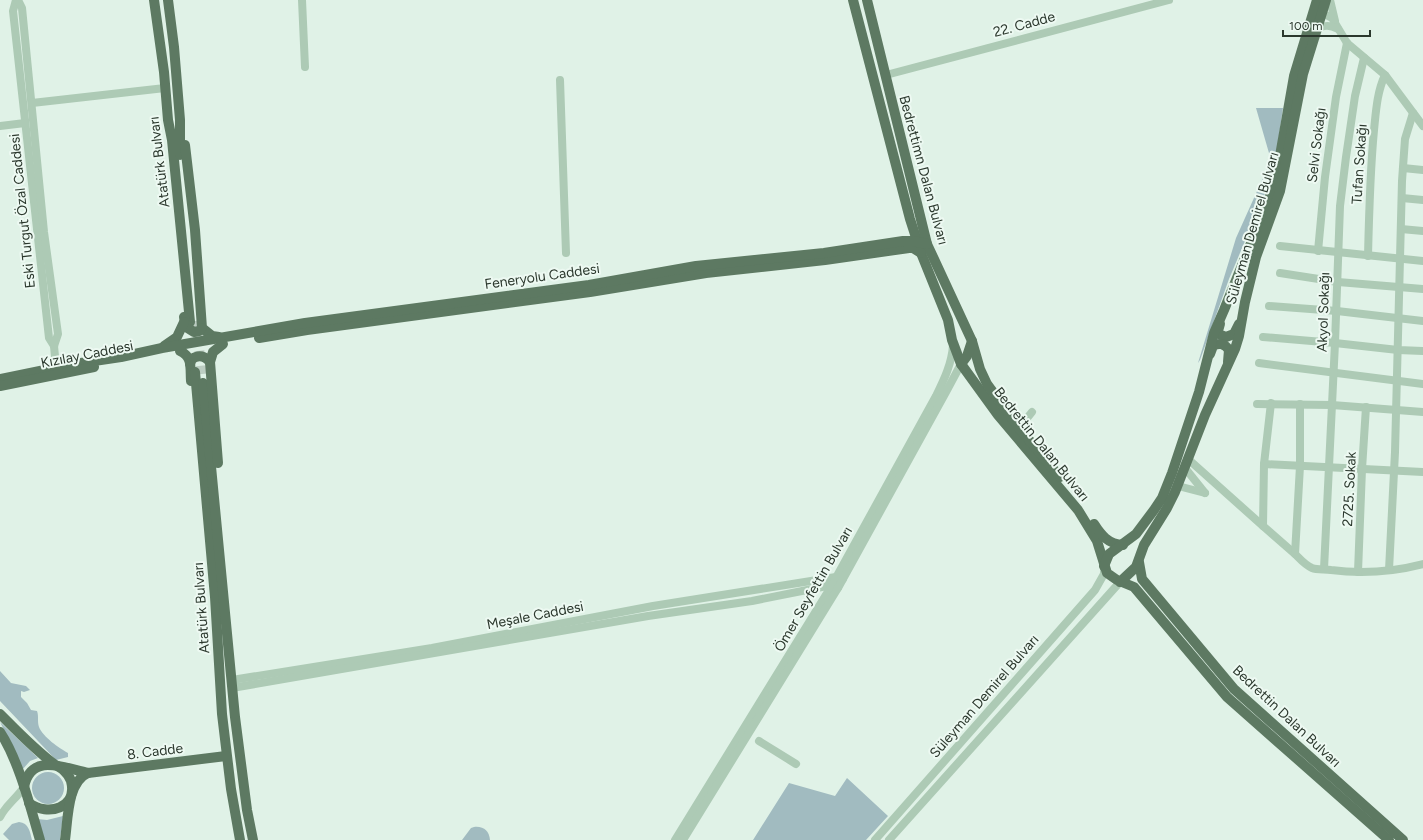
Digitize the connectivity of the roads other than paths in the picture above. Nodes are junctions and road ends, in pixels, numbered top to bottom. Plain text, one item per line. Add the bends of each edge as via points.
1 (17, 0) edge
2 (154, 0) edge
3 (168, 0) edge
4 (302, 0) edge
5 (853, 0) edge
6 (867, 0) edge
7 (1169, 0) edge
8 (1317, 0) edge
9 (1326, 0) edge
10 (1330, 0) edge
11 (1317, 14) junction
12 (1338, 29) junction
13 (1316, 31) junction
14 (1347, 43) junction
15 (1364, 58) junction
16 (305, 68) dead end
17 (886, 75) junction
18 (1385, 75) junction
19 (560, 80) dead end
20 (165, 88) junction
21 (32, 103) junction
22 (1413, 113) junction
23 (25, 123) junction
24 (0, 126) edge
25 (1423, 126) edge
26 (1403, 168) junction
27 (1423, 170) edge
28 (1402, 198) junction
29 (1423, 200) edge
30 (910, 219) junction
31 (1401, 229) junction
32 (1423, 231) edge
33 (901, 241) junction
34 (922, 243) junction
35 (1280, 246) dead end
36 (1318, 250) junction
37 (566, 253) dead end
38 (921, 253) junction
39 (1339, 253) junction
40 (1368, 256) junction
41 (1400, 260) junction
42 (1423, 261) edge
43 (1280, 273) dead end
44 (1338, 282) junction
45 (1400, 286) junction
46 (1423, 289) edge
47 (1269, 306) dead end
48 (1224, 310) junction
49 (1336, 311) junction
50 (960, 315) junction
51 (1242, 317) junction
52 (1399, 318) junction
53 (1423, 321) edge
54 (193, 323) junction
55 (949, 325) junction
56 (1263, 337) dead end
57 (222, 341) junction
58 (972, 341) junction
59 (953, 342) junction
60 (1335, 343) junction
61 (54, 346) junction
62 (162, 348) junction
63 (1398, 350) junction
64 (180, 351) junction
65 (1423, 351) edge
66 (210, 362) junction
67 (1207, 362) junction
68 (1259, 363) dead end
69 (961, 364) junction
70 (56, 367) junction
71 (196, 370) junction
72 (1226, 370) junction
73 (1334, 373) junction
74 (0, 379) edge
75 (1398, 380) junction
76 (1423, 384) edge
77 (0, 386) edge
78 (1257, 404) dead end
79 (1271, 404) junction
80 (1300, 404) junction
81 (1332, 405) junction
82 (1366, 407) junction
83 (1396, 409) junction
84 (1032, 412) dead end
85 (1423, 412) edge
86 (1019, 428) junction
87 (1187, 464) junction
88 (1264, 464) junction
89 (1300, 466) junction
90 (1329, 467) junction
91 (1362, 469) junction
92 (1394, 471) junction
93 (1423, 472) edge
94 (1178, 486) junction
95 (1263, 526) junction
96 (1122, 545) junction
97 (1295, 554) junction
98 (1139, 562) junction
99 (1423, 564) edge
100 (1104, 566) junction
101 (1324, 569) junction
102 (1389, 570) junction
103 (1358, 572) junction
104 (222, 573) junction
105 (840, 578) junction
106 (1120, 582) junction
107 (835, 586) junction
108 (220, 680) junction
109 (232, 684) junction
110 (0, 714) edge
111 (0, 732) edge
112 (759, 741) dead end
113 (226, 756) junction
114 (796, 764) dead end
115 (57, 766) junction
116 (88, 773) junction
117 (24, 787) junction
118 (71, 794) junction
119 (29, 803) junction
120 (2, 814) edge
121 (40, 840) edge
122 (65, 840) edge
123 (240, 840) edge
124 (253, 840) edge
125 (675, 840) edge
126 (683, 840) edge
127 (875, 840) edge
128 (889, 840) edge
129 (1388, 840) edge
130 (1403, 840) edge

1 - 21 street, Eski Turgut Özal Caddesi via 22,8
1 - 23 street, Eski Turgut Özal Caddesi via 13,11
2 - 20 main road, Atatürk Bulvarı
3 - 54 main road, Atatürk Bulvarı via 180,120 186,149 195,230
4 - 16 street
5 - 30 main road, Bedrettimn Dalan Bulvarı
6 - 17 main road, Bedrettimn Dalan Bulvarı
7 - 17 street, 22. Cadde
8 - 11 main road, Süleyman Demirel Bulvarı
9 - 11 main road, Süleyman Demirel Bulvarı
10 - 12 street
11 - 12 street via 1332,18
11 - 13 main road, Süleyman Demirel Bulvarı
11 - 48 main road, Süleyman Demirel Bulvarı via 1294,76 1274,184
12 - 13 street via 1326,26
12 - 14 street
13 - 51 main road, Süleyman Demirel Bulvarı via 1303,74 1280,191 1256,257
14 - 15 street
14 - 36 street, Selvi Sokağı via 1336,97
15 - 18 street
15 - 39 street, Akyol Sokağı via 1355,96 1346,157 1340,206
17 - 34 main road, Bedrettimn Dalan Bulvarı
18 - 22 street
18 - 40 street, Tufan Sokağı via 1380,87 1372,148
19 - 37 street
20 - 21 street
20 - 54 main road, Atatürk Bulvarı via 173,219
21 - 61 street, Eski Turgut Özal Caddesi via 44,232 58,334
22 - 25 street
22 - 26 street via 1405,139
23 - 24 street
23 - 61 street, Eski Turgut Özal Caddesi via 49,338
26 - 27 street
26 - 28 street
28 - 29 street
28 - 31 street
30 - 33 main road via 911,227
30 - 34 main road, Bedrettimn Dalan Bulvarı
31 - 32 street
31 - 41 street
33 - 34 main road, Feneryolu Caddesi
33 - 57 main road, Feneryolu Caddesi via 824,253 696,266 589,285 344,315
34 - 38 main road, Bedrettimn Dalan Bulvarı
34 - 50 main road, Bedrettimn Dalan Bulvarı
35 - 36 street
36 - 39 street
38 - 55 main road, Bedrettimn Dalan Bulvarı
38 - 57 main road, Feneryolu Caddesi via 909,248 706,273 590,292
39 - 40 street
39 - 44 street, Akyol Sokağı
40 - 41 street
41 - 42 street
41 - 45 street
43 - 44 street
44 - 45 street
44 - 49 street, Akyol Sokağı
45 - 46 street
45 - 52 street
47 - 49 street
48 - 51 main road via 1218,331 1222,336 1234,334
48 - 67 main road, Süleyman Demirel Bulvarı via 1214,333
49 - 52 street
49 - 60 street, Akyol Sokağı
50 - 55 main road via 958,326
50 - 58 main road, Bedrettimn Dalan Bulvarı
51 - 72 main road, Süleyman Demirel Bulvarı via 1238,342
52 - 53 street
52 - 63 street
54 - 57 main road
54 - 62 main road
55 - 59 main road, Bedrettimn Dalan Bulvarı
56 - 60 street
57 - 62 main road, Feneryolu Caddesi
57 - 64 main road, Feneryolu Caddesi
57 - 66 main road via 213,352
58 - 59 main road via 965,333 960,334
58 - 69 main road
58 - 86 main road, Bedrettin Dalan Bulvarı via 987,384
59 - 69 main road, Bedrettin Dalan Bulvarı
59 - 105 street, Ömer Seyfettin Bulvarı via 950,363 940,388
60 - 63 street
60 - 73 street, Akyol Sokağı
61 - 70 street, Eski Turgut Özal Caddesi
62 - 70 main road, Kızılay Caddesi
63 - 65 street
63 - 75 street
64 - 71 main road via 188,355
64 - 77 main road, Kızılay Caddesi
66 - 71 main road via 205,357 198,356 192,359
66 - 104 main road via 224,541
67 - 72 main road via 1214,346 1222,344 1227,347 1229,355
67 - 96 main road, Süleyman Demirel Bulvarı via 1162,498 1136,534
68 - 73 street
69 - 100 main road, Bedrettin Dalan Bulvarı via 998,414 1078,510 1097,541
69 - 105 street, Ömer Seyfettin Bulvarı
70 - 74 main road, Kızılay Caddesi
71 - 104 main road, Atatürk Bulvarı
71 - 108 main road, Atatürk Bulvarı via 207,564 215,597
72 - 87 main road, Süleyman Demirel Bulvarı via 1205,415
73 - 75 street
73 - 81 street, Akyol Sokağı
75 - 76 street
75 - 83 street
78 - 79 street
79 - 80 street
79 - 88 street
80 - 81 street
80 - 89 street
81 - 82 street
81 - 90 street, Akyol Sokağı
82 - 83 street
82 - 91 street, 2725. Sokak
83 - 85 street
83 - 92 street
84 - 86 street
86 - 96 main road, Bedrettin Dalan Bulvarı via 1090,515 1103,536 1108,541
87 - 94 main road, Süleyman Demirel Bulvarı
87 - 94 street via 1205,493
87 - 95 street
88 - 89 street
88 - 95 street
89 - 90 street
89 - 97 street
90 - 91 street
90 - 101 street, Akyol Sokağı
91 - 92 street
91 - 103 street, 2725. Sokak
92 - 93 street
92 - 102 street
94 - 98 main road, Süleyman Demirel Bulvarı via 1144,545
95 - 97 street
96 - 100 main road, Süleyman Demirel Bulvarı via 1109,554
97 - 101 street via 1312,568
98 - 106 main road, Süleyman Demirel Bulvarı
98 - 130 main road, Bedrettin Dalan Bulvarı via 1142,579 1234,689
99 - 102 street
100 - 106 main road via 1109,575
100 - 127 street, Süleyman Demirel Bulvarı via 1104,574 1095,590
101 - 103 street
102 - 103 street
104 - 109 main road, Atatürk Bulvarı
105 - 107 street, Ömer Seyfettin Bulvarı
105 - 109 street, Meşale Caddesi via 652,606
106 - 128 street, Süleyman Demirel Bulvarı
106 - 129 main road, Bedrettin Dalan Bulvarı via 1134,587 1227,697
107 - 109 street, Meşale Caddesi
107 - 125 street, Ömer Seyfettin Bulvarı
107 - 126 street, Ömer Seyfettin Bulvarı
108 - 109 main road
108 - 113 main road, Atatürk Bulvarı
109 - 124 main road, Atatürk Bulvarı
110 - 115 main road
111 - 117 main road
112 - 114 street
113 - 116 main road, 8. Cadde
113 - 123 main road, Atatürk Bulvarı
115 - 116 main road, 8. Cadde
115 - 117 main road via 36,768 29,775
115 - 118 main road via 70,777
116 - 118 main road via 80,778
117 - 119 main road
117 - 120 street
118 - 119 main road via 65,805 56,809 44,810
118 - 122 main road
119 - 120 street via 20,801
119 - 121 main road

